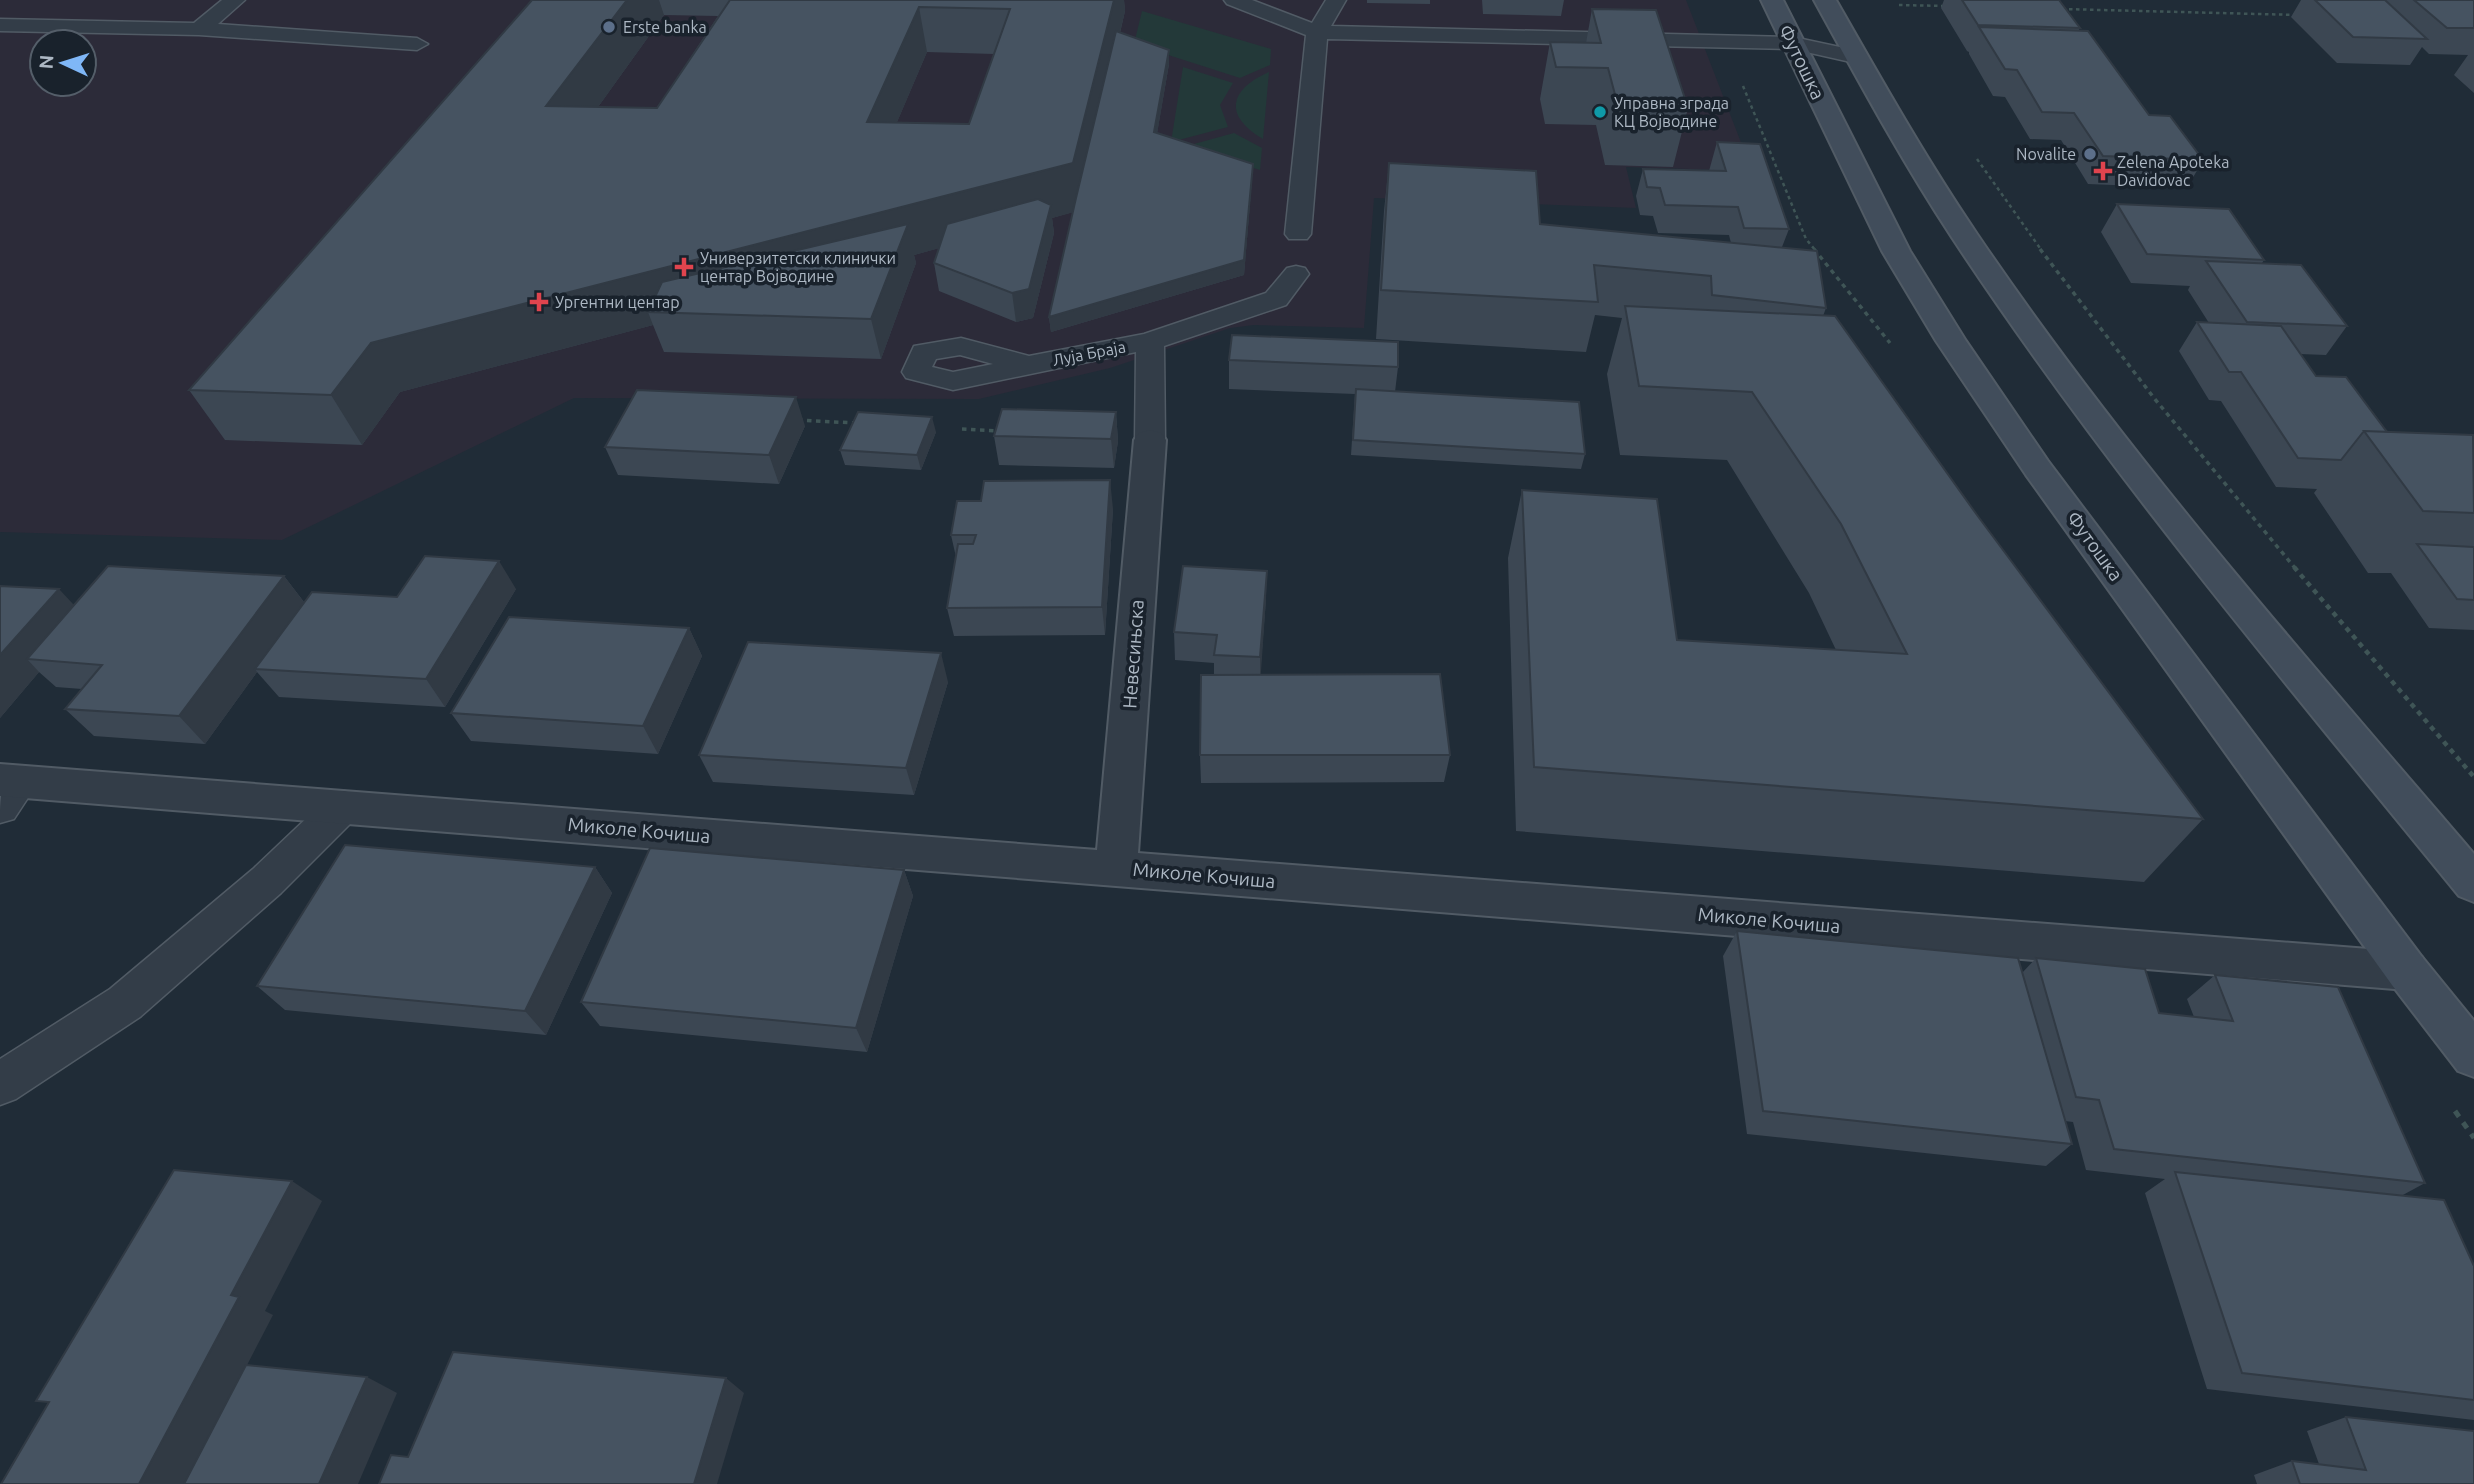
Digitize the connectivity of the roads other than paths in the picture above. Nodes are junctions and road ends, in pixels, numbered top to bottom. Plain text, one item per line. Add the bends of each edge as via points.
1 (236, 0) edge
2 (1234, 0) edge
3 (1336, 0) edge
4 (1772, 0) edge
5 (1825, 0) edge
6 (0, 25) edge
7 (199, 29) junction
8 (1317, 33) junction
9 (1793, 43) junction
10 (417, 44) dead end
11 (1855, 57) junction
12 (1298, 234) dead end
13 (1296, 274) dead end
14 (1150, 341) junction
15 (1028, 365) dead end
16 (1150, 440) joint
17 (7, 790) edge
18 (344, 806) junction
19 (1116, 868) junction
20 (2474, 884) edge
21 (2407, 971) junction
22 (2474, 1056) edge
23 (0, 1084) edge

1 - 7 lane
2 - 8 lane
3 - 8 lane
4 - 9 main road, Футошка
5 - 11 main road
6 - 7 lane
7 - 10 lane
8 - 9 lane
8 - 12 lane
9 - 11 lane
9 - 21 main road, Футошка via 1896,251 1951,341 2037,468
11 - 20 main road via 1968,239 2110,440
13 - 14 lane, Луја Браја via 1276,299
14 - 15 lane, Луја Браја
14 - 16 lane
16 - 19 street, Невесињска
17 - 18 street, Миколе Кочиша
18 - 19 street, Миколе Кочиша
18 - 23 lane via 267,881 125,1003
19 - 21 street, Миколе Кочиша
21 - 22 main road, Футошка

